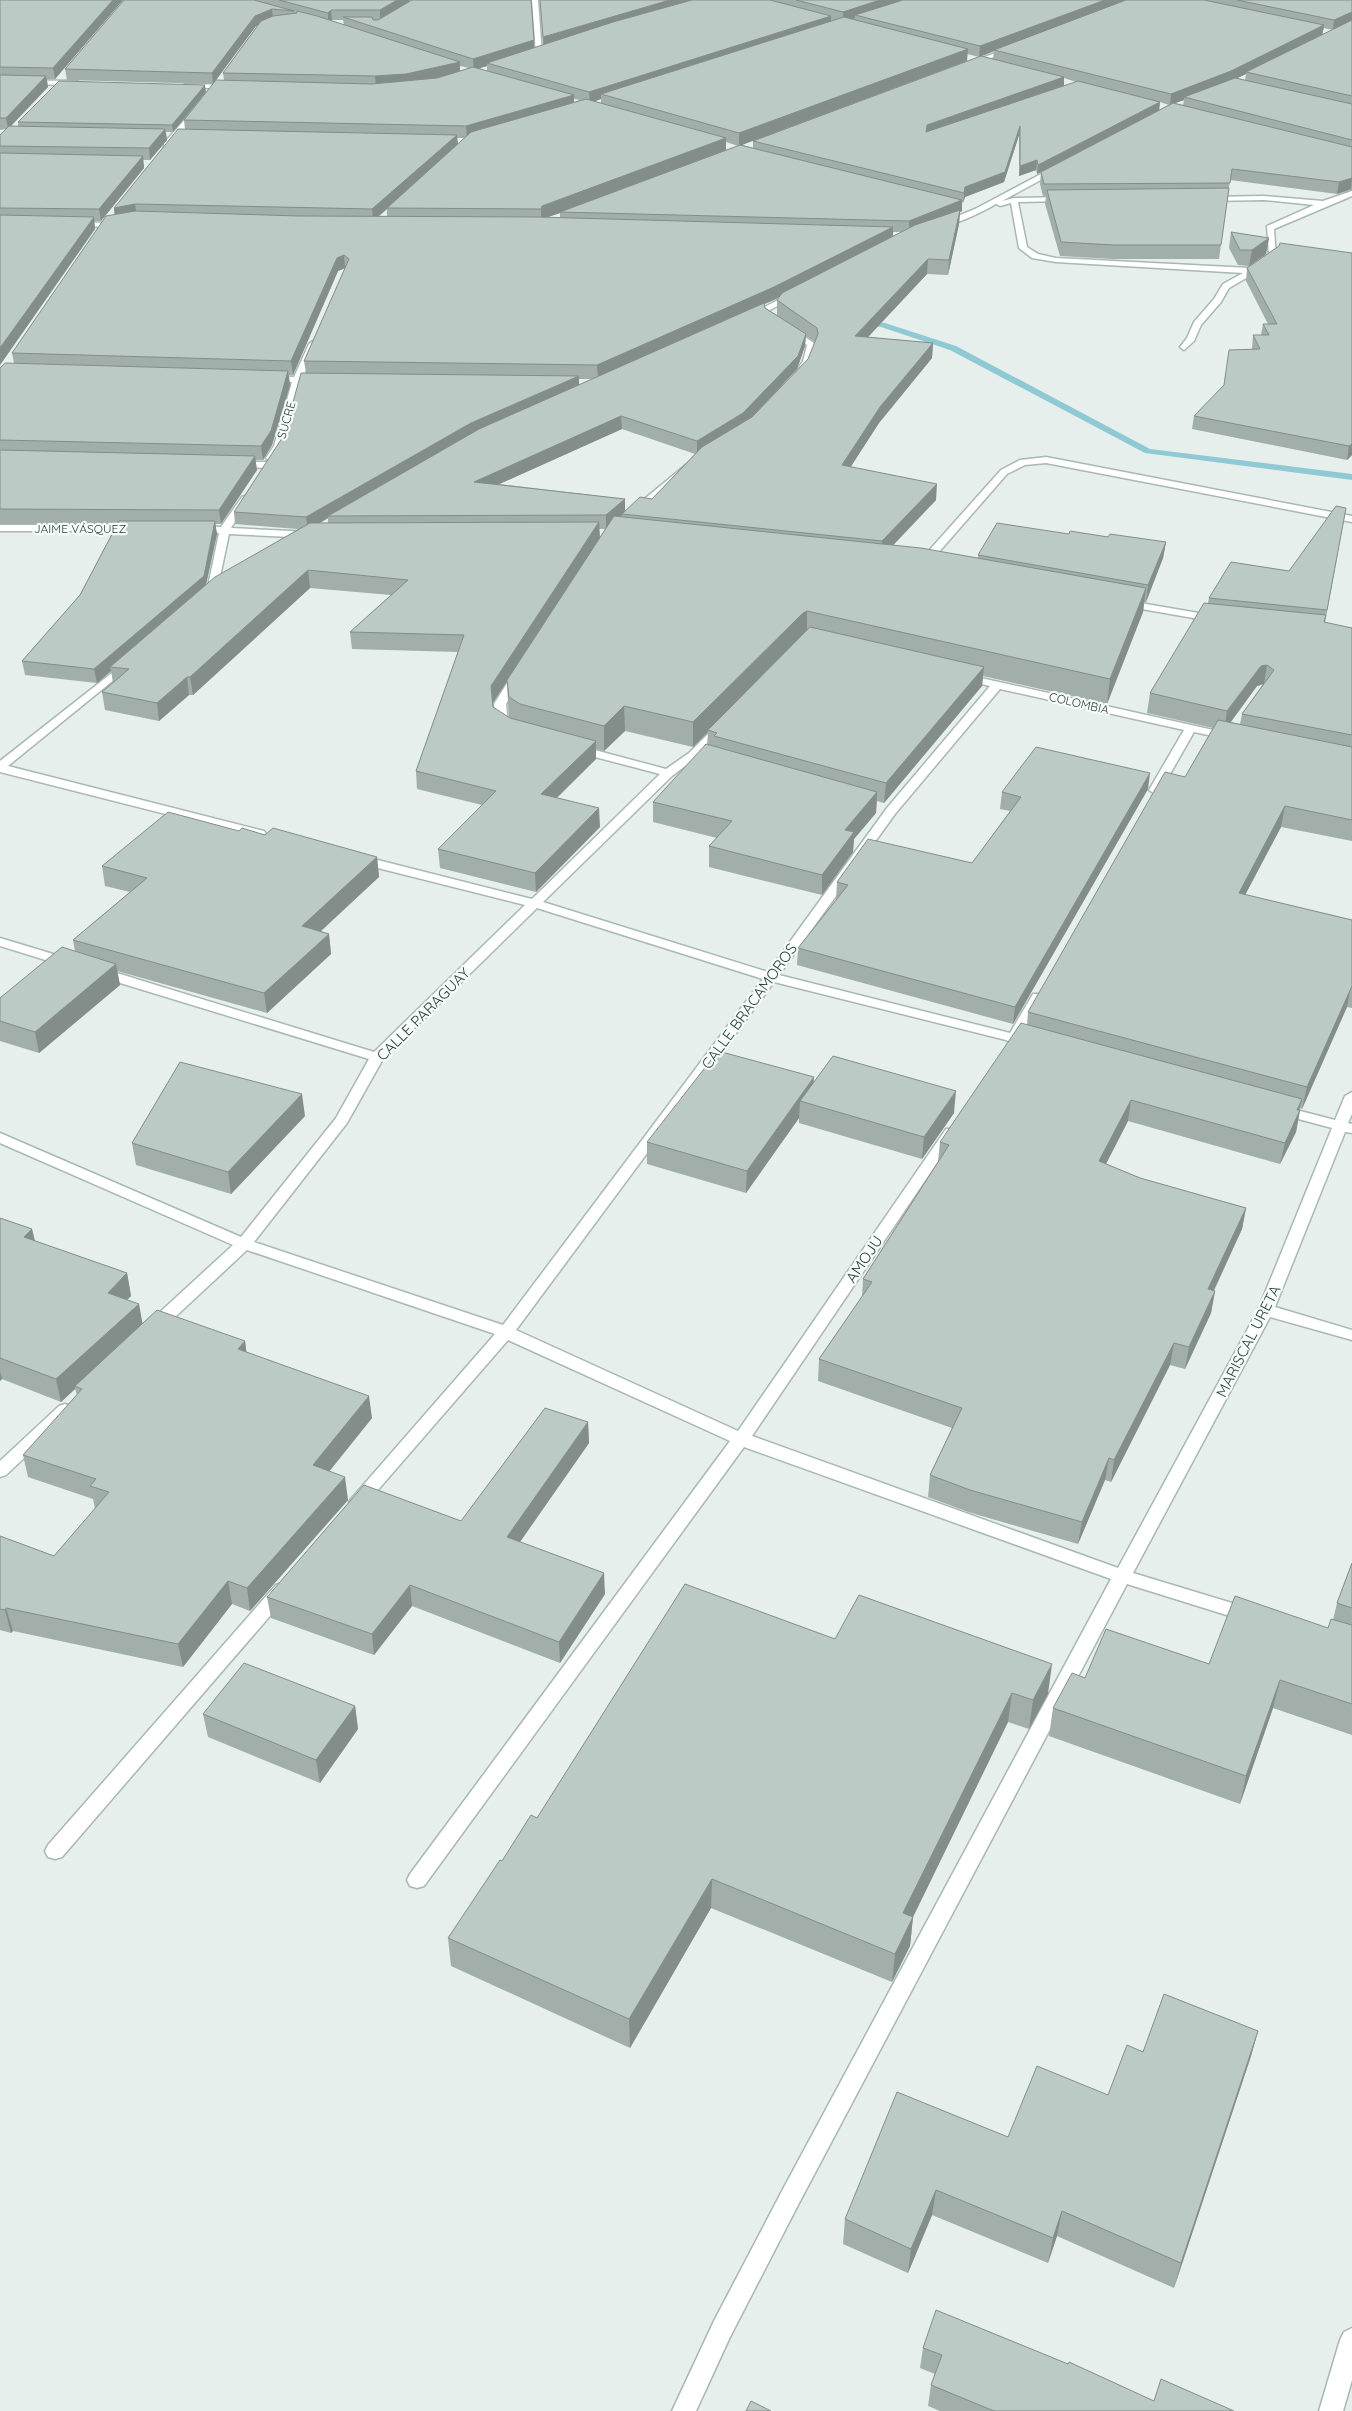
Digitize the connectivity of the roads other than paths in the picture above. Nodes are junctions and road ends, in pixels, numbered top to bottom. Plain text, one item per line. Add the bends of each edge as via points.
1 (535, 0) edge
2 (1015, 47) edge
3 (548, 51) edge
4 (539, 54) junction
5 (959, 56) edge
6 (530, 57) edge
7 (978, 61) junction
8 (996, 65) edge
9 (960, 68) edge
10 (64, 76) edge
11 (222, 79) edge
12 (0, 82) edge
13 (58, 83) junction
14 (88, 84) edge
15 (177, 86) edge
16 (216, 86) junction
17 (236, 87) edge
18 (51, 90) edge
19 (210, 94) edge
20 (204, 101) edge
21 (163, 151) edge
22 (1068, 162) edge
23 (1352, 193) edge
24 (1073, 199) edge
25 (1200, 199) edge
26 (1014, 200) junction
27 (1326, 204) junction
28 (959, 206) edge
29 (978, 211) junction
30 (114, 213) edge
31 (128, 221) edge
32 (62, 224) edge
33 (103, 229) junction
34 (927, 229) edge
35 (1252, 272) junction
36 (804, 290) edge
37 (778, 304) junction
38 (742, 320) edge
39 (317, 335) edge
40 (1184, 347) dead end
41 (258, 379) edge
42 (297, 380) junction
43 (327, 380) edge
44 (788, 388) edge
45 (697, 460) edge
46 (228, 464) edge
47 (251, 489) edge
48 (1352, 519) edge
49 (625, 521) edge
50 (0, 528) edge
51 (147, 528) edge
52 (186, 529) edge
53 (225, 529) junction
54 (296, 544) edge
55 (920, 567) edge
56 (212, 591) edge
57 (1114, 602) edge
58 (1230, 620) edge
59 (134, 659) edge
60 (525, 663) edge
61 (950, 674) edge
62 (997, 685) junction
63 (733, 714) edge
64 (1190, 729) junction
65 (516, 733) edge
66 (1247, 740) edge
67 (563, 745) edge
68 (0, 768) edge
69 (668, 773) junction
70 (1146, 806) edge
71 (268, 836) edge
72 (345, 855) edge
73 (536, 904) junction
74 (0, 942) edge
75 (771, 977) junction
76 (1044, 986) edge
77 (1015, 1038) junction
78 (1034, 1043) edge
79 (1004, 1054) edge
80 (377, 1057) junction
81 (1352, 1096) edge
82 (1264, 1105) edge
83 (959, 1119) edge
84 (1347, 1128) edge
85 (0, 1138) edge
86 (244, 1244) junction
87 (1266, 1310) junction
88 (506, 1332) junction
89 (1352, 1335) edge
90 (144, 1337) edge
91 (79, 1397) edge
92 (741, 1438) junction
93 (0, 1471) edge
94 (349, 1512) edge
95 (1122, 1576) junction
96 (290, 1580) edge
97 (1269, 1621) edge
98 (55, 1851) dead end
99 (417, 1880) dead end
100 (1352, 2340) edge
101 (684, 2411) edge
102 (1331, 2411) edge

1 - 4 street
2 - 7 street
3 - 4 street
4 - 6 street
5 - 7 street
7 - 8 street
7 - 9 street
10 - 13 street
11 - 16 street
12 - 13 street
13 - 14 street
13 - 18 street
15 - 16 street
16 - 17 street
16 - 19 street
20 - 21 street
22 - 29 street
23 - 27 street
24 - 26 street
25 - 27 street via 1264,198
26 - 29 street
26 - 35 street via 1023,248 1035,256
27 - 35 street via 1270,228 1273,255
28 - 29 street
29 - 34 street
30 - 33 street
31 - 33 street
32 - 33 street
35 - 40 street via 1226,286
36 - 37 street
37 - 38 street
37 - 44 street via 772,319 811,344 812,348 803,371
39 - 42 street, SUCRE
41 - 42 street
42 - 43 street
42 - 46 street, SUCRE via 279,446 264,469
45 - 49 street via 668,481
47 - 53 street
48 - 55 street via 1046,460 1023,462 1004,472
50 - 51 street, JAIME VÁSQUEZ
52 - 53 street
53 - 54 street via 319,533
53 - 56 street
57 - 58 street
59 - 68 street
60 - 65 street via 500,704 502,724
61 - 62 street, COLOMBIA
62 - 64 street, COLOMBIA
62 - 75 street, CALLE BRACAMOROS via 887,809
63 - 69 street, CALLE PARAGUAY via 698,756
64 - 66 street, COLOMBIA via 1231,733
64 - 70 street
67 - 69 street
68 - 71 street
69 - 73 street, CALLE PARAGUAY
72 - 73 street
73 - 75 street
73 - 80 street, CALLE PARAGUAY
74 - 80 street
75 - 77 street
75 - 88 street, CALLE BRACAMOROS
76 - 77 street
77 - 78 street
77 - 79 street
80 - 86 street, CALLE PARAGUAY via 342,1120
81 - 84 street, MARISCAL URETA
82 - 84 street
83 - 92 street, AMOJU
84 - 87 street, MARISCAL URETA
85 - 86 street
86 - 88 street
86 - 90 street, CALLE PARAGUAY
87 - 89 street
87 - 95 street, MARISCAL URETA
88 - 92 street
88 - 94 street, CALLE BRACAMOROS
91 - 93 street
92 - 95 street
92 - 99 street, AMOJU
95 - 97 street
95 - 101 street, MARISCAL URETA via 722,2329
96 - 98 street
100 - 102 street

